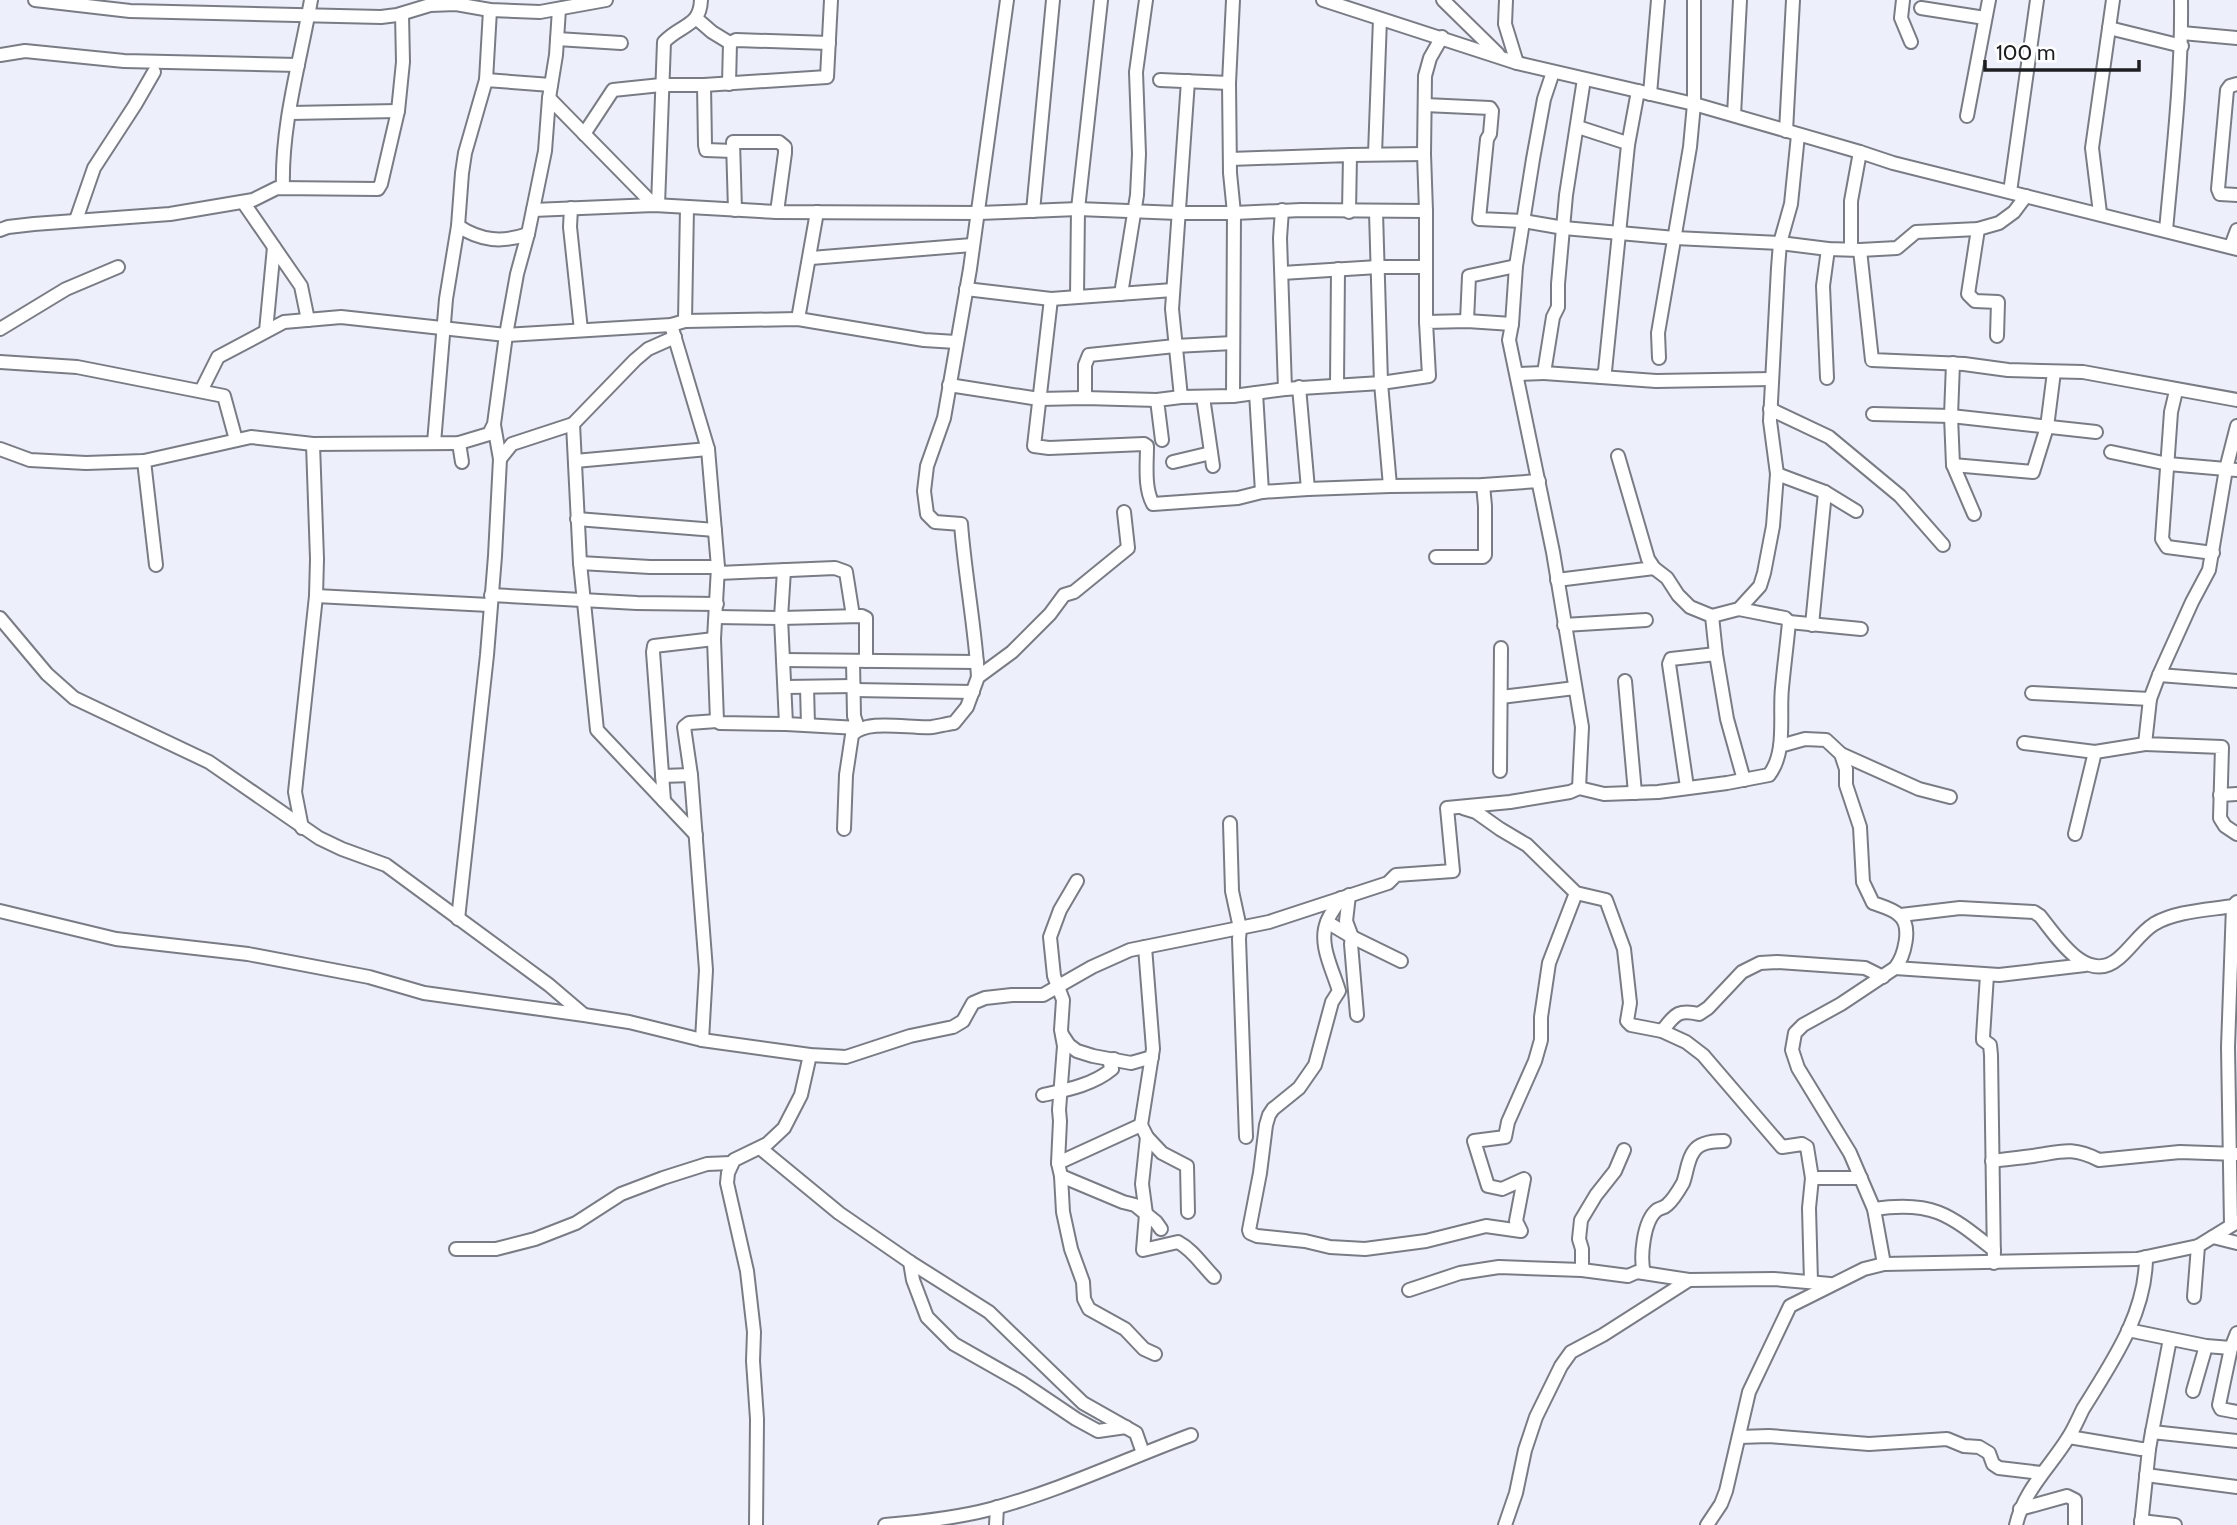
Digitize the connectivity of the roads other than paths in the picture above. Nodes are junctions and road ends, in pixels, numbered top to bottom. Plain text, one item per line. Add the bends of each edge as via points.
1 (38, 0) edge
2 (227, 0) edge
3 (311, 0) edge
4 (414, 0) edge
5 (606, 0) edge
6 (701, 0) edge
7 (831, 0) edge
8 (1007, 0) edge
9 (1053, 0) edge
10 (1101, 0) edge
11 (1146, 0) edge
12 (1233, 0) edge
13 (1323, 0) edge
14 (1443, 0) edge
15 (1506, 0) edge
16 (1658, 0) edge
17 (1694, 0) edge
18 (1740, 0) edge
19 (1793, 0) edge
20 (1903, 0) edge
21 (1989, 0) edge
22 (2037, 0) edge
23 (2113, 0) edge
24 (2181, 0) edge
25 (429, 5) junction
26 (1921, 8) dead end
27 (559, 9) junction
28 (491, 10) junction
29 (225, 14) junction
30 (402, 14) junction
31 (308, 17) junction
32 (1985, 18) junction
33 (697, 19) junction
34 (1380, 19) junction
35 (2109, 28) junction
36 (2182, 33) junction
37 (1443, 37) junction
38 (2237, 38) edge
39 (557, 39) junction
40 (1911, 42) dead end
41 (621, 43) dead end
42 (730, 43) junction
43 (829, 43) junction
44 (2182, 46) junction
45 (0, 55) edge
46 (1500, 57) junction
47 (1517, 63) junction
48 (298, 65) junction
49 (154, 72) dead end
50 (1553, 72) junction
51 (486, 79) junction
52 (1584, 79) junction
53 (1160, 80) dead end
54 (1188, 81) junction
55 (1229, 83) junction
56 (729, 84) junction
57 (2237, 84) edge
58 (661, 85) junction
59 (705, 85) junction
60 (550, 91) junction
61 (1644, 93) junction
62 (1694, 104) junction
63 (1425, 106) junction
64 (398, 111) junction
65 (290, 113) junction
66 (1734, 116) junction
67 (1967, 116) dead end
68 (1578, 127) junction
69 (1792, 133) junction
70 (584, 134) junction
71 (1629, 145) junction
72 (733, 151) junction
73 (1860, 152) junction
74 (1375, 154) junction
75 (1424, 154) junction
76 (1350, 155) junction
77 (1230, 159) junction
78 (283, 188) junction
79 (2010, 192) junction
80 (2237, 195) edge
81 (2026, 196) junction
82 (243, 202) junction
83 (656, 205) junction
84 (687, 207) junction
85 (570, 208) junction
86 (1078, 209) junction
87 (533, 210) junction
88 (735, 210) junction
89 (1135, 210) junction
90 (1282, 210) junction
91 (1034, 211) junction
92 (1426, 211) junction
93 (777, 212) junction
94 (817, 212) junction
95 (1349, 212) junction
96 (1376, 212) junction
97 (979, 213) junction
98 (1178, 213) junction
99 (1234, 213) junction
100 (2100, 213) junction
101 (76, 220) junction
102 (1523, 222) junction
103 (458, 226) junction
104 (3, 227) edge
105 (1564, 228) junction
106 (1978, 229) junction
107 (2166, 230) junction
108 (2237, 230) edge
109 (1619, 233) junction
110 (528, 234) junction
111 (1675, 238) junction
112 (1780, 243) junction
113 (972, 245) junction
114 (274, 247) junction
115 (2234, 247) edge
116 (1828, 249) junction
117 (1855, 249) junction
118 (811, 258) junction
119 (1516, 266) junction
120 (118, 267) dead end
121 (1378, 267) junction
122 (1425, 267) junction
123 (1338, 270) junction
124 (1282, 274) junction
125 (966, 289) junction
126 (1173, 290) junction
127 (1121, 294) junction
128 (1077, 297) junction
129 (1051, 299) junction
130 (798, 319) junction
131 (308, 320) junction
132 (685, 321) junction
133 (1467, 321) junction
134 (1426, 322) junction
135 (1512, 324) junction
136 (0, 329) edge
137 (444, 330) junction
138 (582, 330) junction
139 (266, 331) junction
140 (673, 331) junction
141 (506, 335) junction
142 (1997, 335) dead end
143 (956, 342) junction
144 (1233, 343) junction
145 (1175, 346) junction
146 (1659, 358) dead end
147 (0, 362) edge
148 (1953, 363) junction
149 (2054, 372) junction
150 (1544, 373) junction
151 (1517, 374) junction
152 (1601, 377) junction
153 (1828, 378) dead end
154 (1772, 379) junction
155 (1381, 383) junction
156 (1337, 384) junction
157 (949, 386) junction
158 (1299, 387) junction
159 (1285, 388) junction
160 (201, 391) junction
161 (2176, 391) junction
162 (1256, 393) junction
163 (1233, 396) junction
164 (1181, 397) junction
165 (1203, 397) junction
166 (1085, 398) junction
167 (1039, 399) junction
168 (1157, 400) junction
169 (2237, 400) edge
170 (1770, 409) junction
171 (1873, 414) dead end
172 (1951, 416) junction
173 (494, 424) junction
174 (573, 424) junction
175 (2237, 426) edge
176 (2047, 427) junction
177 (2096, 432) dead end
178 (236, 440) junction
179 (1162, 440) dead end
180 (435, 443) junction
181 (459, 443) junction
182 (313, 444) junction
183 (0, 449) edge
184 (708, 449) junction
185 (2111, 452) dead end
186 (1618, 456) dead end
187 (500, 459) junction
188 (145, 461) junction
189 (575, 461) junction
190 (1173, 462) dead end
191 (462, 463) dead end
192 (2168, 464) junction
193 (1953, 466) junction
194 (2232, 470) edge
195 (1777, 474) junction
196 (1539, 481) junction
197 (1483, 485) junction
198 (1390, 486) junction
199 (1308, 489) junction
200 (1262, 492) junction
201 (1825, 492) junction
202 (1856, 511) dead end
203 (1124, 512) dead end
204 (1974, 514) dead end
205 (577, 519) junction
206 (715, 530) junction
207 (1943, 545) dead end
208 (2213, 553) junction
209 (1436, 557) dead end
210 (580, 563) junction
211 (156, 565) dead end
212 (1654, 568) junction
213 (718, 570) junction
214 (784, 570) junction
215 (1557, 580) junction
216 (316, 596) junction
217 (583, 599) junction
218 (490, 600) junction
219 (1739, 609) junction
220 (717, 610) junction
221 (853, 616) junction
222 (1712, 616) junction
223 (0, 618) edge
224 (782, 618) junction
225 (1646, 620) dead end
226 (1789, 622) junction
227 (1564, 625) junction
228 (1812, 625) junction
229 (1861, 629) dead end
230 (714, 639) junction
231 (1502, 648) dead end
232 (1716, 654) junction
233 (783, 660) junction
234 (860, 661) junction
235 (977, 662) junction
236 (2159, 675) junction
237 (978, 677) junction
238 (1625, 681) dead end
239 (2237, 681) edge
240 (785, 687) junction
241 (807, 687) junction
242 (854, 688) junction
243 (1575, 688) junction
244 (973, 692) junction
245 (2032, 692) dead end
246 (1501, 697) junction
247 (2150, 699) junction
248 (717, 721) junction
249 (786, 724) junction
250 (808, 725) junction
251 (858, 728) junction
252 (2024, 743) dead end
253 (2145, 744) junction
254 (1780, 746) junction
255 (2095, 752) junction
256 (1840, 754) junction
257 (1500, 771) dead end
258 (691, 775) junction
259 (663, 776) junction
260 (1744, 780) junction
261 (1579, 788) junction
262 (1687, 788) junction
263 (1635, 793) junction
264 (2237, 794) edge
265 (2220, 795) junction
266 (1950, 797) dead end
267 (664, 802) junction
268 (1455, 806) junction
269 (1230, 824) dead end
270 (302, 828) junction
271 (844, 829) dead end
272 (2075, 834) dead end
273 (2237, 834) edge
274 (695, 835) junction
275 (1077, 881) dead end
276 (1576, 893) junction
277 (1345, 896) junction
278 (2235, 904) edge
279 (0, 911) edge
280 (1901, 915) junction
281 (458, 919) junction
282 (1327, 922) junction
283 (1240, 928) junction
284 (2234, 929) edge
285 (1352, 937) junction
286 (1145, 947) junction
287 (1401, 961) dead end
288 (2085, 965) junction
289 (1895, 968) junction
290 (1987, 975) junction
291 (1883, 977) junction
292 (1059, 986) junction
293 (2233, 1000) edge
294 (584, 1015) junction
295 (1357, 1015) dead end
296 (1662, 1031) junction
297 (1062, 1035) junction
298 (702, 1040) junction
299 (810, 1055) junction
300 (1152, 1057) junction
301 (1114, 1059) junction
302 (1061, 1091) junction
303 (1043, 1095) dead end
304 (1144, 1131) junction
305 (1247, 1137) dead end
306 (1724, 1141) dead end
307 (760, 1148) junction
308 (1624, 1150) dead end
309 (2233, 1153) edge
310 (1992, 1161) junction
311 (731, 1163) junction
312 (1058, 1163) junction
313 (1061, 1176) junction
314 (1812, 1178) junction
315 (1861, 1178) junction
316 (1874, 1209) junction
317 (1188, 1212) dead end
318 (1146, 1214) junction
319 (2234, 1223) edge
320 (1161, 1228) dead end
321 (2213, 1237) junction
322 (2237, 1243) edge
323 (2198, 1246) junction
324 (456, 1249) dead end
325 (1994, 1256) junction
326 (2146, 1257) junction
327 (910, 1262) junction
328 (1884, 1264) junction
329 (1582, 1270) junction
330 (1644, 1273) junction
331 (1214, 1277) dead end
332 (1689, 1280) junction
333 (1811, 1282) junction
334 (1830, 1284) junction
335 (1409, 1290) dead end
336 (2194, 1297) dead end
337 (2128, 1330) junction
338 (2237, 1333) edge
339 (2170, 1339) junction
340 (2206, 1346) junction
341 (1155, 1354) dead end
342 (2233, 1357) edge
343 (2193, 1391) dead end
344 (2237, 1412) edge
345 (1126, 1427) junction
346 (2152, 1432) junction
347 (1191, 1435) dead end
348 (1739, 1437) junction
349 (2069, 1437) junction
350 (2237, 1441) edge
351 (2149, 1449) junction
352 (1143, 1453) junction
353 (2041, 1473) junction
354 (2146, 1475) junction
355 (2237, 1486) edge
356 (997, 1507) junction
357 (2020, 1509) junction
358 (2141, 1523) edge
359 (756, 1525) edge
360 (885, 1525) edge
361 (996, 1525) edge
362 (1505, 1525) edge
363 (1707, 1525) edge
364 (2016, 1525) edge
365 (2075, 1525) edge
366 (2175, 1525) edge

1 - 29 street via 130,11
2 - 29 street
3 - 31 street
4 - 25 street
5 - 27 street
6 - 33 street
7 - 43 street
8 - 97 street
9 - 91 street
10 - 86 street
11 - 89 street via 1136,72 1139,155
12 - 55 street
13 - 34 street
14 - 46 street
15 - 47 street via 1505,24
16 - 61 street
17 - 62 street
18 - 66 street
19 - 69 street
20 - 40 street via 1901,18
21 - 32 street
22 - 79 street
23 - 35 street
24 - 36 street
25 - 28 street
25 - 30 street
26 - 32 street
27 - 28 street
27 - 39 street
28 - 51 street
29 - 31 street
30 - 31 street
30 - 64 street
31 - 48 street
32 - 67 street
33 - 42 street
33 - 58 street via 664,42
34 - 37 street
34 - 74 street
35 - 44 street
35 - 100 street via 2092,148
36 - 38 street
36 - 44 street
37 - 46 street
37 - 63 street via 1426,66
39 - 41 street
39 - 60 street
42 - 43 street
42 - 56 street
43 - 56 street via 827,78
44 - 107 street
45 - 48 street via 25,51 124,61
46 - 47 street
47 - 50 street
48 - 65 street
49 - 101 street via 94,168
50 - 52 street
50 - 102 street via 1544,99
51 - 60 street
51 - 103 street via 464,153
52 - 61 street
52 - 68 street
53 - 54 street
54 - 55 street
54 - 98 street
55 - 77 street
56 - 59 street
57 - 80 street via 2227,90 2218,189 2220,194
58 - 59 street
58 - 70 street via 613,90
58 - 83 street
59 - 72 street via 706,150
60 - 70 street
60 - 87 street via 545,151
61 - 62 street
61 - 71 street
62 - 66 street
62 - 111 street
63 - 75 street
63 - 102 street via 1490,108 1479,219
64 - 65 street
64 - 78 street via 379,188
65 - 78 street
66 - 69 street
68 - 71 street
68 - 105 street
69 - 73 street
69 - 112 street via 1791,204
70 - 83 street
71 - 109 street
72 - 88 street
72 - 93 street via 733,142 779,142 785,147
73 - 79 street
73 - 117 street via 1851,201
74 - 75 street
74 - 76 street
75 - 92 street
76 - 77 street
76 - 95 street
77 - 99 street
78 - 82 street
79 - 81 street
81 - 100 street
81 - 106 street via 1999,223
82 - 101 street via 170,214
82 - 114 street
83 - 84 street
83 - 85 street
84 - 88 street
84 - 132 street
85 - 87 street
85 - 138 street
86 - 89 street
86 - 91 street
86 - 128 street
87 - 110 street
88 - 93 street
89 - 98 street
89 - 127 street
90 - 95 street
90 - 99 street
90 - 124 street
91 - 97 street
92 - 96 street
92 - 122 street
93 - 94 street
94 - 97 street
94 - 118 street
95 - 96 street
96 - 121 street
97 - 113 street
98 - 99 street
98 - 126 street
99 - 144 street
100 - 107 street
101 - 104 street
102 - 105 street
102 - 119 street
103 - 110 street via 493,241
103 - 137 street
105 - 109 street
105 - 150 street via 1558,307
106 - 117 street via 1916,232 1897,248
106 - 142 street via 1968,294 1975,301 1998,302
107 - 115 street
108 - 115 street
109 - 111 street
109 - 152 street
110 - 141 street
111 - 112 street
111 - 146 street via 1658,333
112 - 116 street
112 - 154 street
113 - 118 street
113 - 125 street
114 - 131 street via 301,286
114 - 139 street
116 - 117 street
116 - 153 street via 1824,286
117 - 148 street via 1872,360
118 - 130 street
119 - 133 street via 1469,276
119 - 135 street
120 - 136 street via 66,289
121 - 122 street
121 - 123 street
121 - 155 street
122 - 134 street
123 - 124 street
123 - 156 street
124 - 159 street
125 - 129 street
125 - 143 street
126 - 127 street
126 - 145 street
127 - 128 street
128 - 129 street
129 - 167 street
130 - 132 street
130 - 143 street
131 - 137 street via 341,317
131 - 139 street via 284,321
132 - 140 street
133 - 134 street
133 - 135 street
134 - 155 street via 1429,376
135 - 151 street via 1509,340
137 - 141 street
137 - 180 street
138 - 140 street
138 - 141 street
139 - 160 street via 218,357
140 - 174 street via 648,349
140 - 184 street
141 - 173 street
143 - 157 street
144 - 145 street
144 - 163 street
145 - 164 street
145 - 166 street via 1089,355
147 - 160 street via 77,367
148 - 149 street
148 - 172 street
149 - 161 street via 2083,372
149 - 176 street
150 - 151 street
150 - 152 street
151 - 196 street
152 - 154 street via 1656,382
154 - 170 street
155 - 156 street
155 - 198 street
156 - 158 street
157 - 167 street
157 - 235 street via 944,418 927,466 925,505 935,522 961,524
158 - 159 street
158 - 199 street
159 - 162 street
160 - 178 street via 224,396
161 - 169 street
161 - 192 street
162 - 163 street
162 - 200 street
163 - 165 street
164 - 165 street
164 - 168 street
165 - 190 street via 1212,460
166 - 167 street
166 - 168 street
167 - 200 street via 1034,446 1147,446 1153,504
168 - 179 street
170 - 195 street
170 - 207 street via 1829,436 1900,496
171 - 172 street
172 - 176 street
172 - 193 street
173 - 181 street via 489,434
173 - 187 street
174 - 187 street via 512,444
174 - 189 street
175 - 194 street
176 - 177 street
176 - 193 street via 2033,472
178 - 182 street via 251,437
178 - 188 street
180 - 181 street
180 - 182 street
181 - 191 street
182 - 216 street
183 - 188 street via 30,460
184 - 189 street
184 - 206 street
185 - 192 street
186 - 212 street via 1643,547
187 - 218 street
188 - 211 street
189 - 205 street
192 - 194 street
192 - 208 street via 2163,543
193 - 204 street
194 - 208 street via 2219,504
195 - 201 street
195 - 219 street via 1762,582
196 - 197 street
196 - 215 street
197 - 198 street
197 - 209 street via 1485,555
198 - 199 street
199 - 200 street
201 - 202 street
201 - 228 street
203 - 237 street via 1128,548 1074,592 1064,595 1012,652
205 - 206 street
205 - 210 street
206 - 213 street
208 - 236 street
210 - 213 street
210 - 217 street
212 - 215 street
212 - 222 street via 1690,607
213 - 214 street
213 - 220 street
214 - 221 street via 835,568 846,572
214 - 224 street
215 - 227 street
216 - 218 street
216 - 270 street via 295,792
217 - 218 street
217 - 220 street
217 - 267 street via 597,730
218 - 281 street
219 - 222 street
219 - 226 street
220 - 224 street
220 - 230 street
221 - 224 street
221 - 234 street via 866,618
222 - 232 street
223 - 270 street via 47,674 74,698 209,762
224 - 233 street
225 - 227 street
226 - 228 street
226 - 254 street
227 - 243 street
228 - 229 street
230 - 248 street
230 - 259 street via 654,646
231 - 246 street
232 - 260 street
232 - 262 street via 1671,659 1669,664
233 - 234 street
233 - 240 street
234 - 235 street
234 - 242 street
235 - 237 street
236 - 239 street
236 - 247 street
237 - 244 street
238 - 263 street
240 - 241 street
240 - 249 street
241 - 242 street
241 - 250 street
242 - 244 street
242 - 251 street
243 - 246 street
243 - 261 street via 1581,727
244 - 251 street via 954,723
245 - 247 street
246 - 257 street
247 - 253 street
248 - 249 street
248 - 258 street via 684,727
249 - 250 street
250 - 251 street
251 - 271 street via 850,741
252 - 255 street
253 - 255 street
253 - 265 street via 2222,747
254 - 256 street via 1805,739 1826,740
254 - 260 street via 1769,775
255 - 272 street
256 - 266 street via 1919,789
256 - 280 street via 1860,827 1863,882 1870,900
258 - 259 street
258 - 274 street
259 - 267 street
260 - 262 street
261 - 263 street via 1604,794
261 - 268 street via 1510,802
262 - 263 street
264 - 265 street
265 - 273 street via 2220,818
267 - 274 street
268 - 276 street via 1476,812 1527,845
268 - 277 street via 1447,808 1453,871 1396,875 1388,883
269 - 283 street
270 - 281 street via 386,865
274 - 298 street via 706,970
275 - 292 street via 1050,937
276 - 282 street via 1549,963 1535,1061 1505,1137 1474,1140 1488,1186 1502,1189 1524,1179 1516,1221 1521,1231 1486,1226 1376,1248 1329,1247 1257,1236 1249,1230 1269,1115 1299,1088 1315,1065 1339,991 1328,959
276 - 296 street via 1606,900 1612,913 1624,949 1630,1003 1627,1021
277 - 282 street
277 - 283 street
277 - 285 street
278 - 284 street
278 - 288 street via 2157,922 2117,960 2108,965
279 - 294 street via 116,939 248,954 424,993
280 - 288 street via 1960,908 2034,912
280 - 289 street via 1905,944
281 - 294 street
282 - 285 street
283 - 286 street
283 - 305 street
284 - 293 street
285 - 287 street
285 - 295 street
286 - 292 street via 1105,961
286 - 300 street
288 - 290 street
289 - 290 street
289 - 291 street
290 - 310 street via 1983,1040 1990,1045
291 - 296 street via 1864,968 1760,963 1742,972 1708,1008 1699,1014 1680,1012
291 - 315 street via 1803,1025 1795,1033 1792,1050
292 - 297 street
292 - 299 street via 1044,995 985,998 973,1003 963,1021 953,1027 846,1057
293 - 309 street
294 - 298 street
296 - 314 street via 1703,1055 1782,1147 1807,1147
297 - 301 street via 1077,1051
297 - 302 street
298 - 299 street
299 - 307 street via 801,1095 785,1128
300 - 301 street via 1131,1063
300 - 304 street
301 - 302 street via 1105,1075
302 - 303 street
302 - 312 street
304 - 312 street
304 - 317 street via 1162,1153 1187,1166
304 - 318 street
306 - 330 street via 1705,1143 1693,1152 1684,1181 1669,1204 1651,1218 1642,1248
307 - 311 street
307 - 327 street via 839,1213
308 - 329 street via 1581,1220
309 - 310 street via 2180,1152 2099,1160 2059,1150
309 - 319 street
310 - 325 street
311 - 324 street via 707,1164 621,1194 576,1223 536,1240 496,1249
311 - 359 street via 727,1183 747,1271 754,1332
312 - 313 street
313 - 318 street via 1135,1205
313 - 341 street via 1063,1212 1084,1299 1089,1308
314 - 315 street
314 - 333 street
315 - 316 street
316 - 325 street via 1899,1205 1946,1214
316 - 328 street
318 - 320 street
318 - 331 street via 1143,1250 1178,1242
319 - 321 street
321 - 322 street
321 - 323 street
323 - 326 street
323 - 336 street
325 - 326 street
325 - 328 street
326 - 337 street via 2146,1277
327 - 345 street via 989,1312 1083,1403
327 - 345 street via 927,1317 954,1344 1098,1432
328 - 334 street
329 - 330 street via 1628,1276
329 - 335 street via 1499,1267 1460,1273
330 - 332 street
332 - 333 street
332 - 362 street via 1572,1352 1561,1366 1536,1417
333 - 334 street
334 - 348 street via 1790,1306 1749,1392
337 - 339 street
337 - 349 street
338 - 342 street
339 - 340 street
339 - 346 street
340 - 342 street
340 - 343 street
342 - 344 street via 2219,1405
345 - 352 street via 1136,1433
346 - 350 street
346 - 351 street
347 - 352 street
348 - 353 street via 1869,1444 1947,1439 1979,1447 1999,1468
348 - 363 street via 1726,1491
349 - 351 street
349 - 353 street
351 - 354 street
352 - 356 street
353 - 357 street
354 - 355 street
354 - 358 street
356 - 360 street
356 - 361 street
357 - 364 street
357 - 365 street via 2071,1497 2075,1500
358 - 366 street

